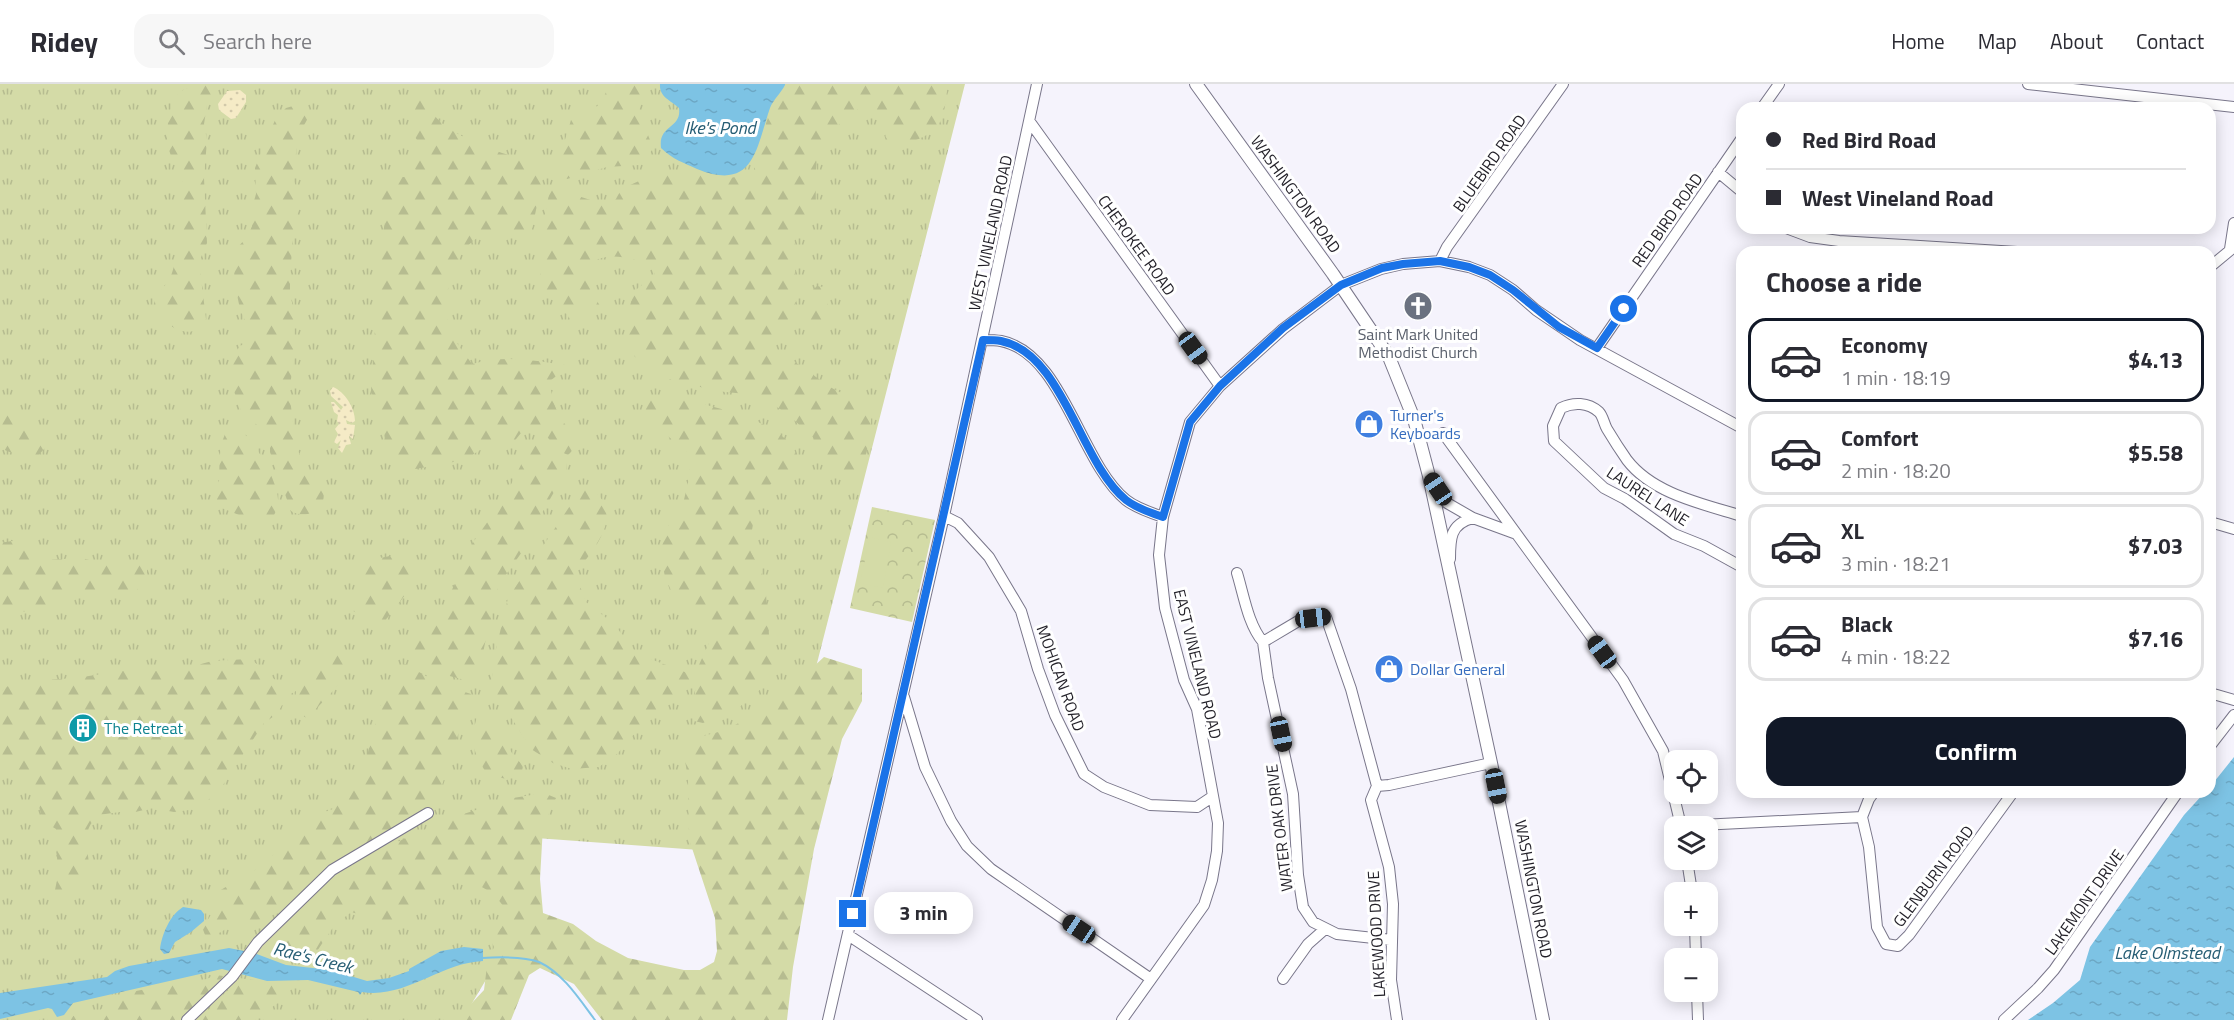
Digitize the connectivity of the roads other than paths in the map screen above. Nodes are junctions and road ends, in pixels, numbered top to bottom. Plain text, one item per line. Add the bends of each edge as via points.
1 (1037, 84) edge
2 (1196, 84) edge
3 (1563, 84) edge
4 (1779, 84) edge
5 (2028, 84) edge
6 (1766, 102) edge
7 (2197, 102) edge
8 (2216, 104) edge
9 (2234, 106) edge
10 (1030, 122) junction
11 (1736, 146) edge
12 (1718, 172) junction
13 (1736, 187) edge
14 (2234, 223) edge
15 (1802, 234) edge
16 (1920, 246) edge
17 (2232, 248) edge
18 (1440, 261) junction
19 (2216, 262) edge
20 (1341, 285) junction
21 (983, 340) junction
22 (1597, 348) junction
23 (1220, 386) junction
24 (1736, 425) edge
25 (1443, 434) dead end
26 (1429, 476) junction
27 (1736, 514) edge
28 (944, 516) junction
29 (1163, 517) junction
30 (1473, 518) junction
31 (2216, 524) edge
32 (2234, 529) edge
33 (1515, 533) junction
34 (1736, 564) edge
35 (1237, 573) dead end
36 (1450, 574) junction
37 (1263, 642) junction
38 (2216, 695) edge
39 (903, 696) junction
40 (2234, 700) edge
41 (2234, 715) edge
42 (2216, 737) edge
43 (1491, 763) junction
44 (1377, 786) junction
45 (1212, 797) junction
46 (1870, 798) edge
47 (2009, 798) edge
48 (2174, 798) edge
49 (428, 813) dead end
50 (1679, 816) edge
51 (1862, 817) junction
52 (1718, 824) edge
53 (1325, 929) junction
54 (848, 935) junction
55 (1392, 940) junction
56 (1151, 979) junction
57 (1283, 979) dead end
58 (1697, 1002) edge
59 (187, 1020) edge
60 (828, 1020) edge
61 (977, 1020) edge
62 (1122, 1020) edge
63 (1397, 1020) edge
64 (1543, 1020) edge
65 (1698, 1020) edge
66 (2004, 1020) edge

1 - 10 street, WEST VINELAND ROAD
2 - 20 main road, WASHINGTON ROAD
3 - 18 street, BLUEBIRD ROAD
4 - 6 street
5 - 7 street
8 - 9 street
10 - 21 street, WEST VINELAND ROAD
10 - 23 street, CHEROKEE ROAD
11 - 12 street, RED BIRD ROAD
12 - 13 street
12 - 22 street, RED BIRD ROAD
14 - 17 street
15 - 16 street via 1839,241
17 - 19 street
18 - 20 street, EAST VINELAND ROAD via 1382,268
18 - 22 street, EAST VINELAND ROAD via 1490,275 1559,327
20 - 23 street, EAST VINELAND ROAD via 1283,328
20 - 26 main road, WASHINGTON ROAD via 1389,357
21 - 28 street, WEST VINELAND ROAD
21 - 29 street via 1003,341 1035,360 1054,384 1092,456 1113,486 1126,501
22 - 24 street, EAST VINELAND ROAD
23 - 29 street, EAST VINELAND ROAD via 1190,422
25 - 33 street
26 - 30 street via 1447,503
26 - 36 main road, WASHINGTON ROAD
27 - 34 street, LAUREL LANE via 1675,494 1643,476 1628,461 1599,413 1571,402 1561,408 1553,426 1554,441 1604,488 1674,534
28 - 39 street, WEST VINELAND ROAD
28 - 45 street, MOHICAN ROAD via 958,523 989,556 1021,611 1055,715 1084,774 1104,787 1150,805 1197,807
29 - 45 street, EAST VINELAND ROAD via 1160,555 1165,608 1184,680 1197,709
30 - 33 street
30 - 36 street via 1461,521 1454,531
31 - 32 street
33 - 50 street via 1623,680 1644,715 1663,751
35 - 37 street, WATER OAK DRIVE via 1252,622
36 - 43 main road, WASHINGTON ROAD
37 - 44 street via 1300,620 1326,616
37 - 53 street, WATER OAK DRIVE via 1293,794 1303,907 1313,922
38 - 40 street
39 - 54 street, WEST VINELAND ROAD
39 - 56 street via 925,767 967,846 991,869
41 - 42 street
43 - 44 street
43 - 64 main road, WASHINGTON ROAD
44 - 55 street, LAKEWOOD DRIVE via 1371,800 1389,867
45 - 56 street, EAST VINELAND ROAD via 1218,823 1217,851 1204,905
46 - 51 street
47 - 51 street, GLENBURN ROAD via 1898,946 1887,944 1877,927
48 - 66 street, LAKEMONT DRIVE via 2054,970
49 - 59 street via 338,867 258,942 232,977
51 - 52 street
53 - 55 street
53 - 57 street via 1308,944
54 - 60 street, WEST VINELAND ROAD
54 - 61 street
55 - 63 street, LAKEWOOD DRIVE via 1391,980
56 - 62 street, EAST VINELAND ROAD
58 - 65 street

